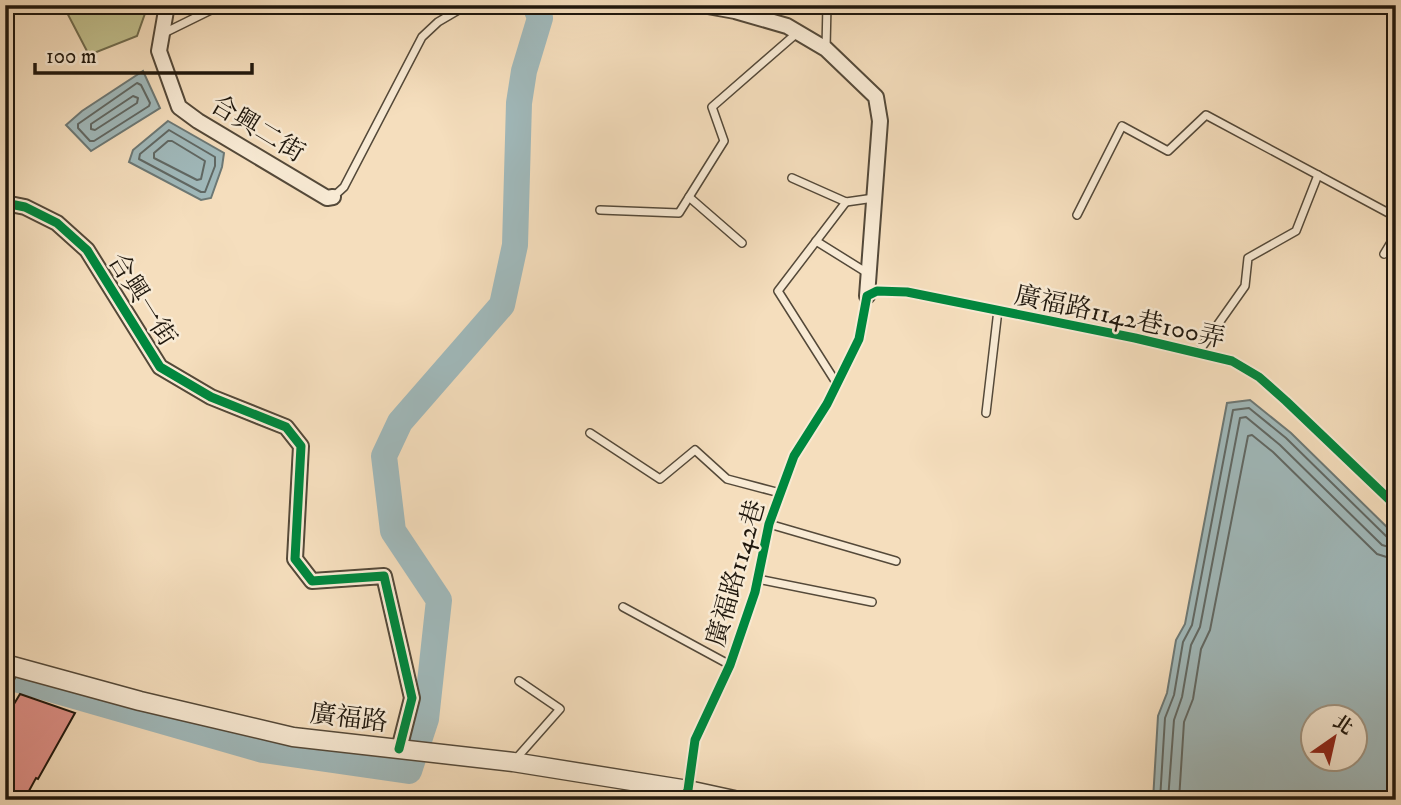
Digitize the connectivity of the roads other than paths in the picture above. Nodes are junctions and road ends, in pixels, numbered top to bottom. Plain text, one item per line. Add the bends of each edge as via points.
1 (167, 5) edge
2 (221, 5) edge
3 (467, 5) edge
4 (702, 5) edge
5 (827, 5) edge
6 (797, 32) junction
7 (161, 35) junction
8 (826, 49) junction
9 (1318, 176) junction
10 (792, 178) dead end
11 (333, 197) joint
12 (689, 197) junction
13 (874, 198) junction
14 (846, 202) junction
15 (5, 203) edge
16 (600, 210) dead end
17 (1077, 215) dead end
18 (1396, 218) edge
19 (1396, 234) edge
20 (816, 241) junction
21 (742, 243) dead end
22 (1384, 254) dead end
23 (869, 274) junction
24 (867, 296) junction
25 (998, 310) junction
26 (1197, 354) junction
27 (837, 384) junction
28 (986, 413) dead end
29 (590, 433) dead end
30 (780, 493) junction
31 (1396, 506) edge
32 (769, 524) junction
33 (896, 561) dead end
34 (758, 579) junction
35 (872, 603) dead end
36 (624, 607) dead end
37 (730, 665) junction
38 (8, 669) edge
39 (520, 681) dead end
40 (400, 749) junction
41 (513, 762) junction
42 (685, 795) edge
43 (734, 800) edge

1 - 7 street, 合興二街
2 - 7 lane
3 - 11 lane via 422,37 344,187
4 - 6 street, 廣福路1142巷
5 - 8 lane
6 - 8 street, 廣福路1142巷
6 - 12 lane via 712,107 724,141
7 - 11 street, 合興二街 via 159,51 179,107 327,198
8 - 13 street, 廣福路1142巷 via 876,97 880,121
9 - 17 lane via 1206,115 1168,151 1122,126
9 - 18 lane
9 - 26 lane via 1296,231 1248,258 1245,286
10 - 14 lane
12 - 16 lane via 679,213
12 - 21 lane
13 - 14 lane
13 - 23 street, 廣福路1142巷
14 - 20 lane
15 - 40 street, 合興一街 via 57,223 87,250 160,367 211,397 286,427 302,446 295,559 312,581 384,576 412,698
19 - 22 lane
20 - 23 lane
20 - 27 lane via 778,291
23 - 24 street, 廣福路1142巷
24 - 25 lane, 廣福路1142巷100弄 via 877,290 907,292
24 - 27 lane, 廣福路1142巷 via 859,339
25 - 26 lane, 廣福路1142巷100弄
25 - 28 lane
26 - 31 lane, 廣福路1142巷100弄 via 1232,361 1258,377
27 - 30 lane, 廣福路1142巷 via 794,456
29 - 30 lane via 660,479 695,450 727,480
30 - 32 lane, 廣福路1142巷
32 - 33 lane
32 - 34 lane, 廣福路1142巷
34 - 35 lane
34 - 37 lane, 廣福路1142巷
36 - 37 lane
37 - 42 lane, 廣福路1142巷 via 695,740
38 - 40 street, 廣福路 via 293,737
39 - 41 lane via 560,709
40 - 41 street, 廣福路
41 - 42 street, 廣福路
42 - 43 street, 廣福路

